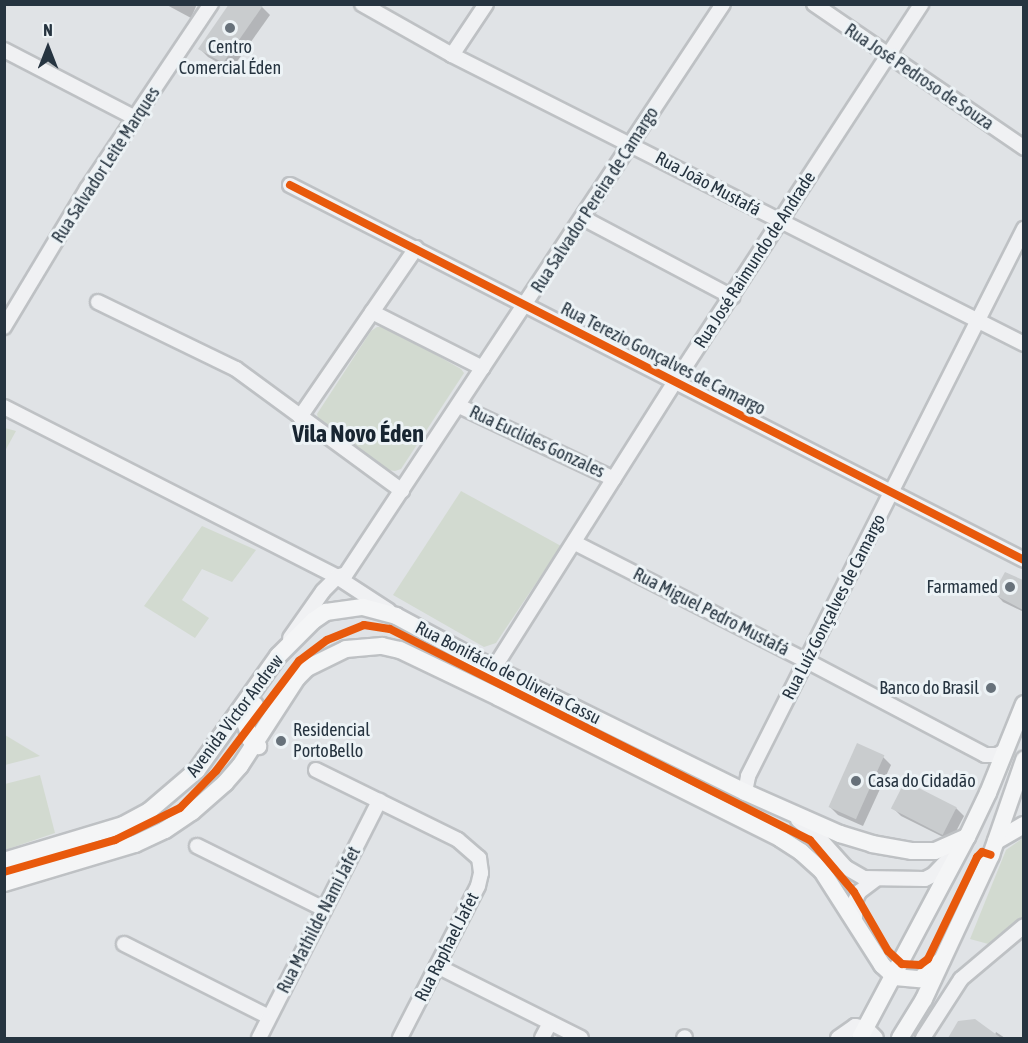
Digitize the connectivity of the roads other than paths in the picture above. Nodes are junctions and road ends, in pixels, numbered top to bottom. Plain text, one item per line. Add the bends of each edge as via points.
1 (211, 4) edge
2 (362, 4) edge
3 (486, 4) edge
4 (723, 4) edge
5 (814, 4) edge
6 (921, 4) edge
7 (4, 50) edge
8 (452, 55) junction
9 (887, 56) junction
10 (135, 118) junction
11 (631, 144) junction
12 (1023, 148) edge
13 (290, 185) dead end
14 (583, 218) junction
15 (780, 222) junction
16 (1023, 229) edge
17 (416, 248) junction
18 (732, 297) junction
19 (98, 302) dead end
20 (526, 305) junction
21 (372, 312) junction
22 (978, 320) junction
23 (4, 327) edge
24 (1023, 344) edge
25 (483, 368) junction
26 (675, 382) junction
27 (459, 406) junction
28 (4, 407) edge
29 (300, 417) junction
30 (4, 419) edge
31 (34, 421) junction
32 (614, 479) junction
33 (402, 491) junction
34 (891, 494) junction
35 (575, 543) junction
36 (1023, 560) edge
37 (337, 577) junction
38 (396, 616) junction
39 (346, 650) joint
40 (278, 656) junction
41 (413, 656) junction
42 (807, 661) junction
43 (494, 668) junction
44 (259, 684) junction
45 (1023, 704) edge
46 (254, 746) junction
47 (1006, 750) junction
48 (1023, 760) edge
49 (316, 770) dead end
50 (745, 792) junction
51 (378, 801) junction
52 (782, 809) junction
53 (1023, 825) edge
54 (757, 827) junction
55 (967, 837) junction
56 (996, 841) junction
57 (197, 846) dead end
58 (4, 861) edge
59 (874, 880) junction
60 (4, 883) edge
61 (324, 909) junction
62 (855, 919) junction
63 (1023, 926) edge
64 (124, 944) dead end
65 (942, 960) junction
66 (437, 966) junction
67 (895, 977) junction
68 (269, 1017) junction
69 (550, 1023) junction
70 (867, 1035) edge
71 (259, 1038) edge
72 (400, 1038) edge
73 (543, 1038) edge
74 (581, 1038) edge
75 (837, 1038) edge
76 (900, 1038) edge
77 (923, 1038) edge

1 - 10 street, Rua Salvador Leite Marques
2 - 8 street, Rua João Mustafá
3 - 8 street
4 - 11 street, Rua Salvador Pereira de Camargo
5 - 9 street, Rua José Pedroso de Souza
6 - 9 street, Rua José Raimundo de Andrade
7 - 10 street
8 - 11 street, Rua João Mustafá
9 - 12 street, Rua José Pedroso de Souza
9 - 15 street, Rua José Raimundo de Andrade
10 - 23 street, Rua Salvador Leite Marques
11 - 14 street, Rua Salvador Pereira de Camargo
11 - 15 street, Rua João Mustafá
13 - 17 street, Rua Terezio Gonçalves de Camargo
14 - 18 street
14 - 20 street, Rua Salvador Pereira de Camargo
15 - 18 street, Rua José Raimundo de Andrade
15 - 22 street, Rua João Mustafá
16 - 22 street, Rua Luíz Gonçalves de Camargo
17 - 20 street, Rua Terezio Gonçalves de Camargo
17 - 21 street
18 - 26 street, Rua José Raimundo de Andrade
19 - 29 street via 236,369
20 - 25 street, Rua Salvador Pereira de Camargo
20 - 26 street, Rua Terezio Gonçalves de Camargo
21 - 25 street
21 - 29 street
22 - 24 street, Rua João Mustafá
22 - 34 street, Rua Luíz Gonçalves de Camargo
25 - 27 street, Rua Salvador Pereira de Camargo
26 - 32 street, Rua José Raimundo de Andrade
26 - 34 street, Rua Terezio Gonçalves de Camargo
27 - 32 street, Rua Euclides Gonzales
27 - 33 street, Rua Salvador Pereira de Camargo
28 - 31 street, Rua Bonifácio de Oliveira Cassu
29 - 33 street
30 - 31 street, Rua Bonifácio de Oliveira Cassu
31 - 37 street, Rua Bonifácio de Oliveira Cassu
32 - 35 street, Rua José Raimundo de Andrade
33 - 37 street, Rua Salvador Pereira de Camargo via 346,574
34 - 36 street, Rua Terezio Gonçalves de Camargo
34 - 42 street, Rua Luíz Gonçalves de Camargo
35 - 42 street, Rua Miguel Pedro Mustafá
35 - 43 street, Rua José Raimundo de Andrade
37 - 38 street, Rua Bonifácio de Oliveira Cassu
37 - 40 street, Rua Salvador Pereira de Camargo via 313,604
38 - 40 main road, Avenida Victor Andrew via 363,607 326,612
38 - 43 main road, Rua Bonifácio de Oliveira Cassu
39 - 41 main road, Rua Bonifácio de Oliveira Cassu via 382,646
39 - 46 main road, Avenida Victor Andrew via 318,661 297,678
40 - 44 main road, Avenida Victor Andrew
41 - 43 main road via 468,673
41 - 54 main road, Rua Bonifácio de Oliveira Cassu
42 - 47 street, Rua Miguel Pedro Mustafá via 985,755
42 - 50 street, Rua Luíz Gonçalves de Camargo via 748,776
43 - 50 main road, Rua Bonifácio de Oliveira Cassu
44 - 46 main road via 259,699 246,721
44 - 58 main road, Avenida Victor Andrew via 197,770 150,811 123,825
45 - 47 main road
46 - 60 main road, Avenida Victor Andrew via 225,783 165,830 135,844
47 - 55 main road
48 - 56 main road
49 - 51 street, Rua Raphael Jafet
50 - 52 main road, Rua Bonifácio de Oliveira Cassu
50 - 54 main road
51 - 61 street, Rua Mathilde Nami Jafet
51 - 66 street, Rua Raphael Jafet via 458,840 478,858 478,886
52 - 55 main road, Rua Bonifácio de Oliveira Cassu via 840,834 889,848 935,851
52 - 59 street via 816,834 845,867
53 - 56 main road
54 - 62 main road, Rua Bonifácio de Oliveira Cassu via 801,852 822,871
55 - 59 street via 944,865 925,879
55 - 67 main road
56 - 65 main road
57 - 61 street
59 - 62 street via 859,892
61 - 68 street, Rua Mathilde Nami Jafet
62 - 67 main road, Rua Bonifácio de Oliveira Cassu via 882,965
63 - 77 street via 961,979
64 - 68 street
65 - 67 main road via 920,979
65 - 76 main road
66 - 69 street
66 - 72 street, Rua Raphael Jafet
67 - 70 main road
68 - 71 street, Rua Mathilde Nami Jafet
69 - 73 street
69 - 74 street
70 - 75 street via 855,1026

